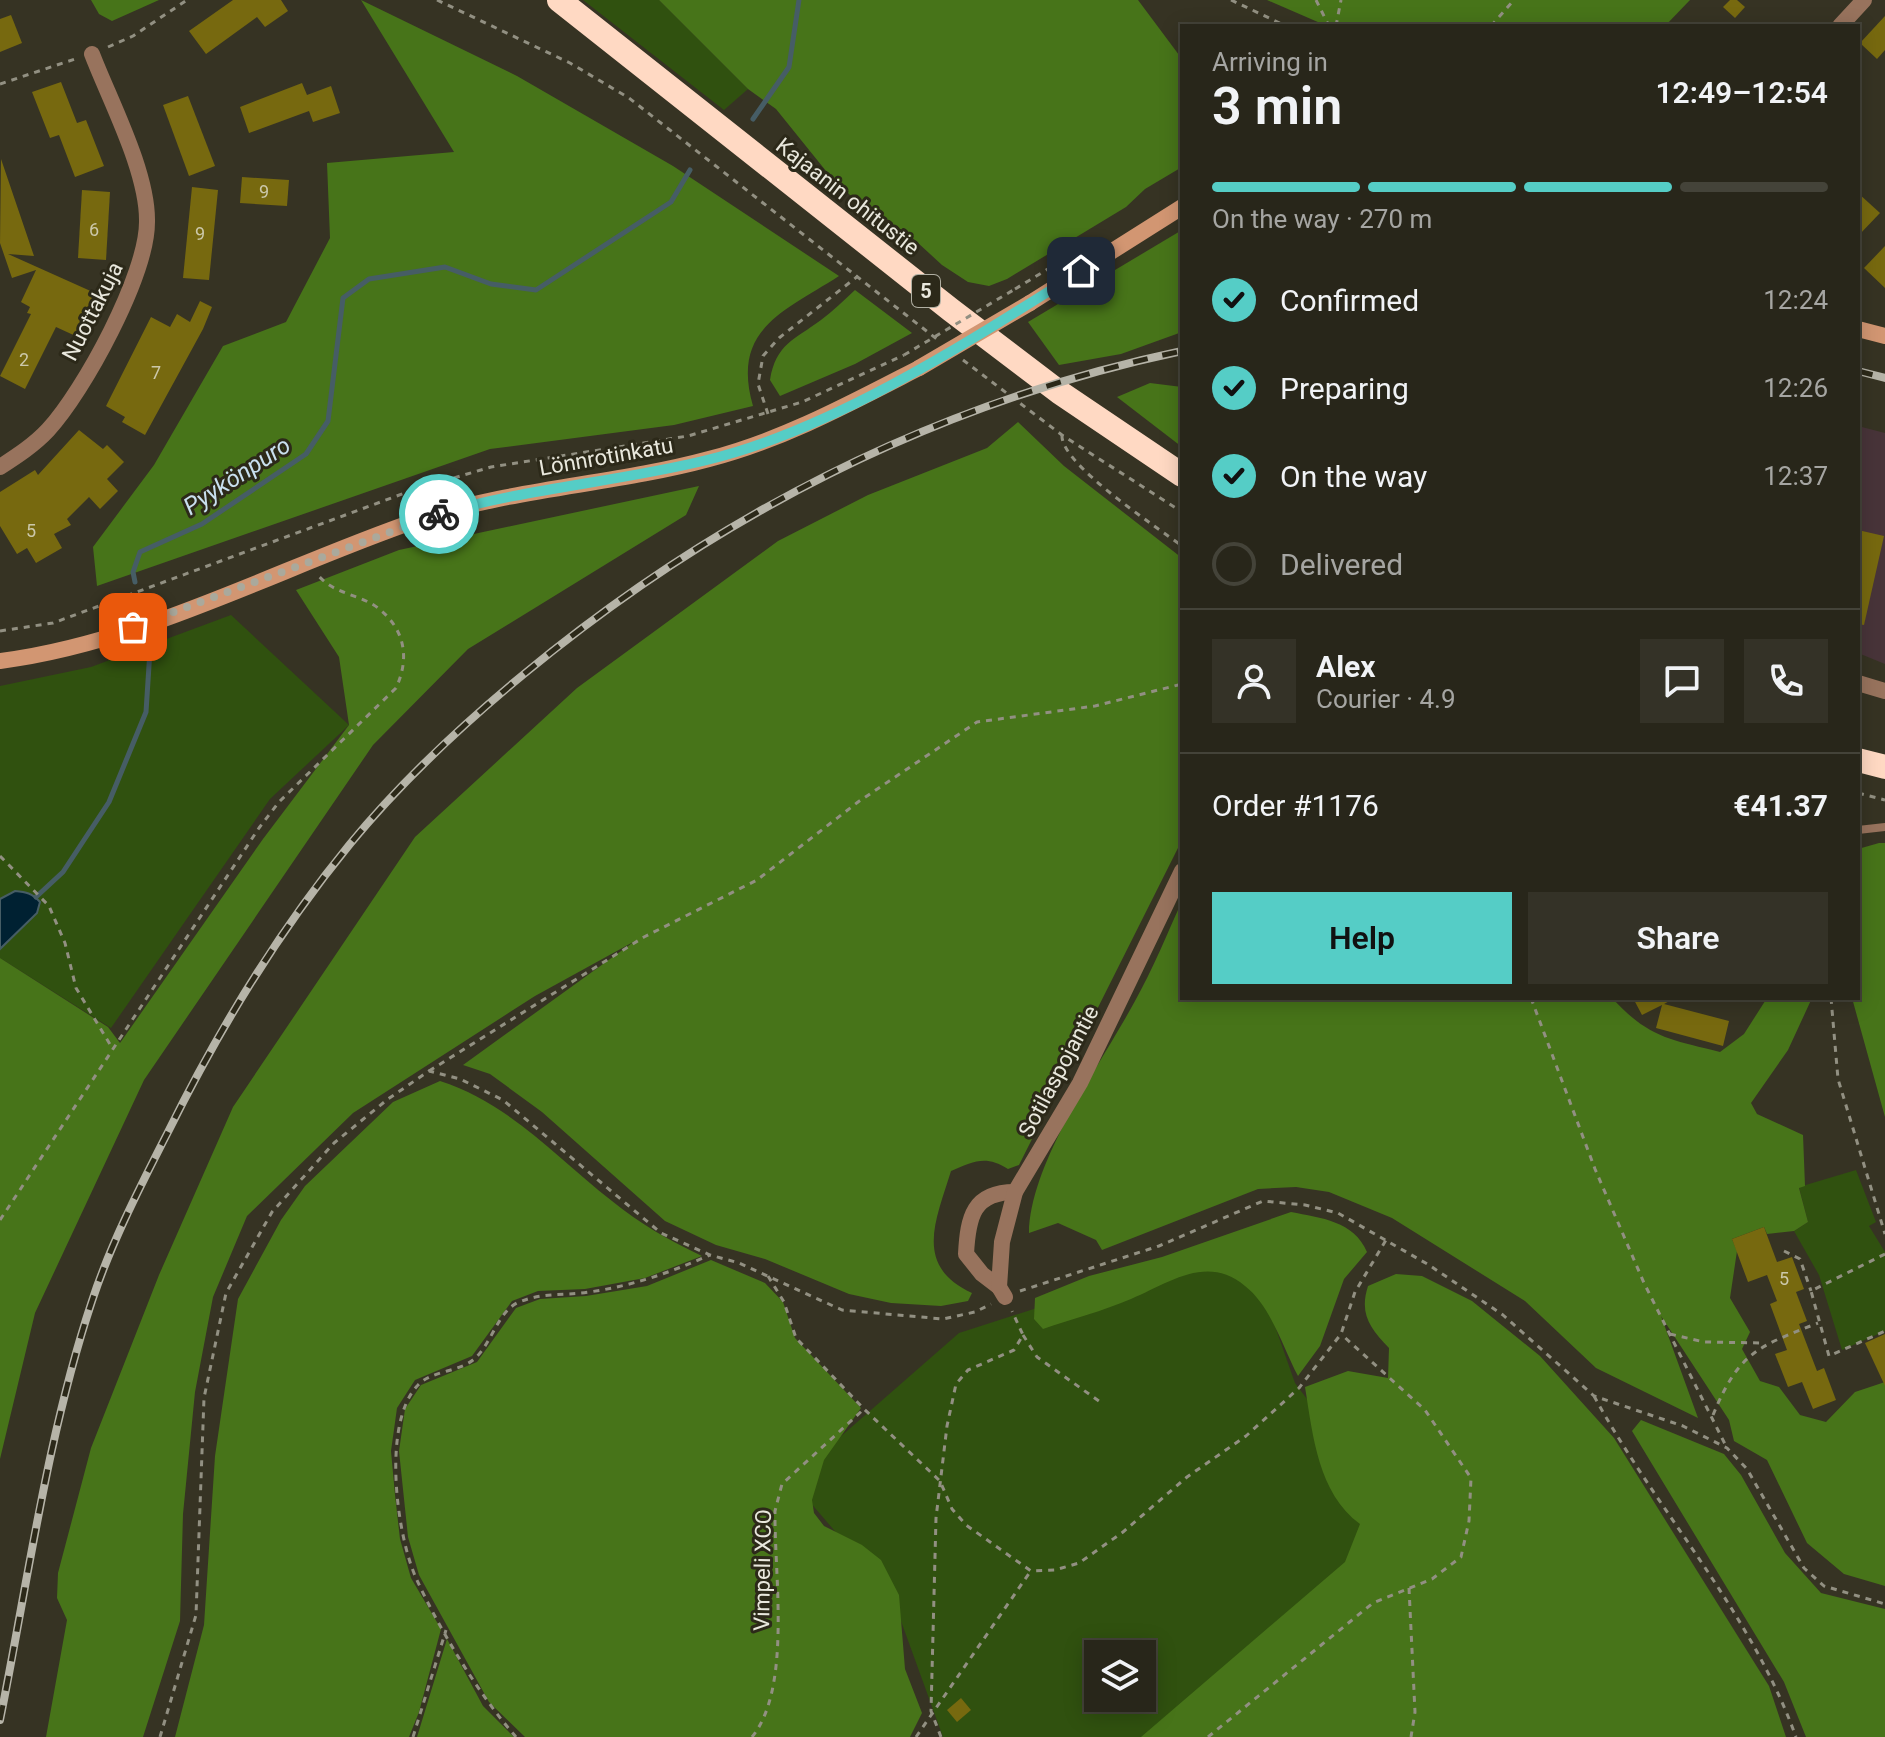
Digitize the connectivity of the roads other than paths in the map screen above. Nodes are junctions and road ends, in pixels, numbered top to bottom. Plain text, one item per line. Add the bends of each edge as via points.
1 (550, 0) edge
2 (559, 0) edge
3 (1864, 0) edge
4 (584, 21) junction
5 (1842, 24) edge
6 (92, 54) dead end
7 (1180, 208) edge
8 (1860, 329) edge
9 (1882, 330) edge
10 (0, 467) edge
11 (1180, 474) edge
12 (0, 661) edge
13 (1860, 684) edge
14 (1885, 691) edge
15 (1860, 761) edge
16 (1885, 767) edge
17 (1885, 827) edge
18 (1860, 830) edge
19 (1180, 875) edge
20 (1015, 1192) junction

1 - 4 highway, 5
2 - 4 highway, 5
3 - 5 street
4 - 11 highway, Kajaanin ohitustie / 5 via 1011,356
6 - 10 street, Nuottakuja via 143,191 145,247 130,289 66,408 33,445
7 - 12 street, Lönnrotinkatu, bridge via 919,368 815,420 739,450 484,501 419,520 104,637
8 - 9 street
13 - 14 street
15 - 16 highway
17 - 18 lane
19 - 20 street, Sotilaspojantie via 1080,1083
20 - 20 street, Sotilaspojantie via 1002,1242 1002,1292 966,1254 967,1235 974,1207 995,1192

